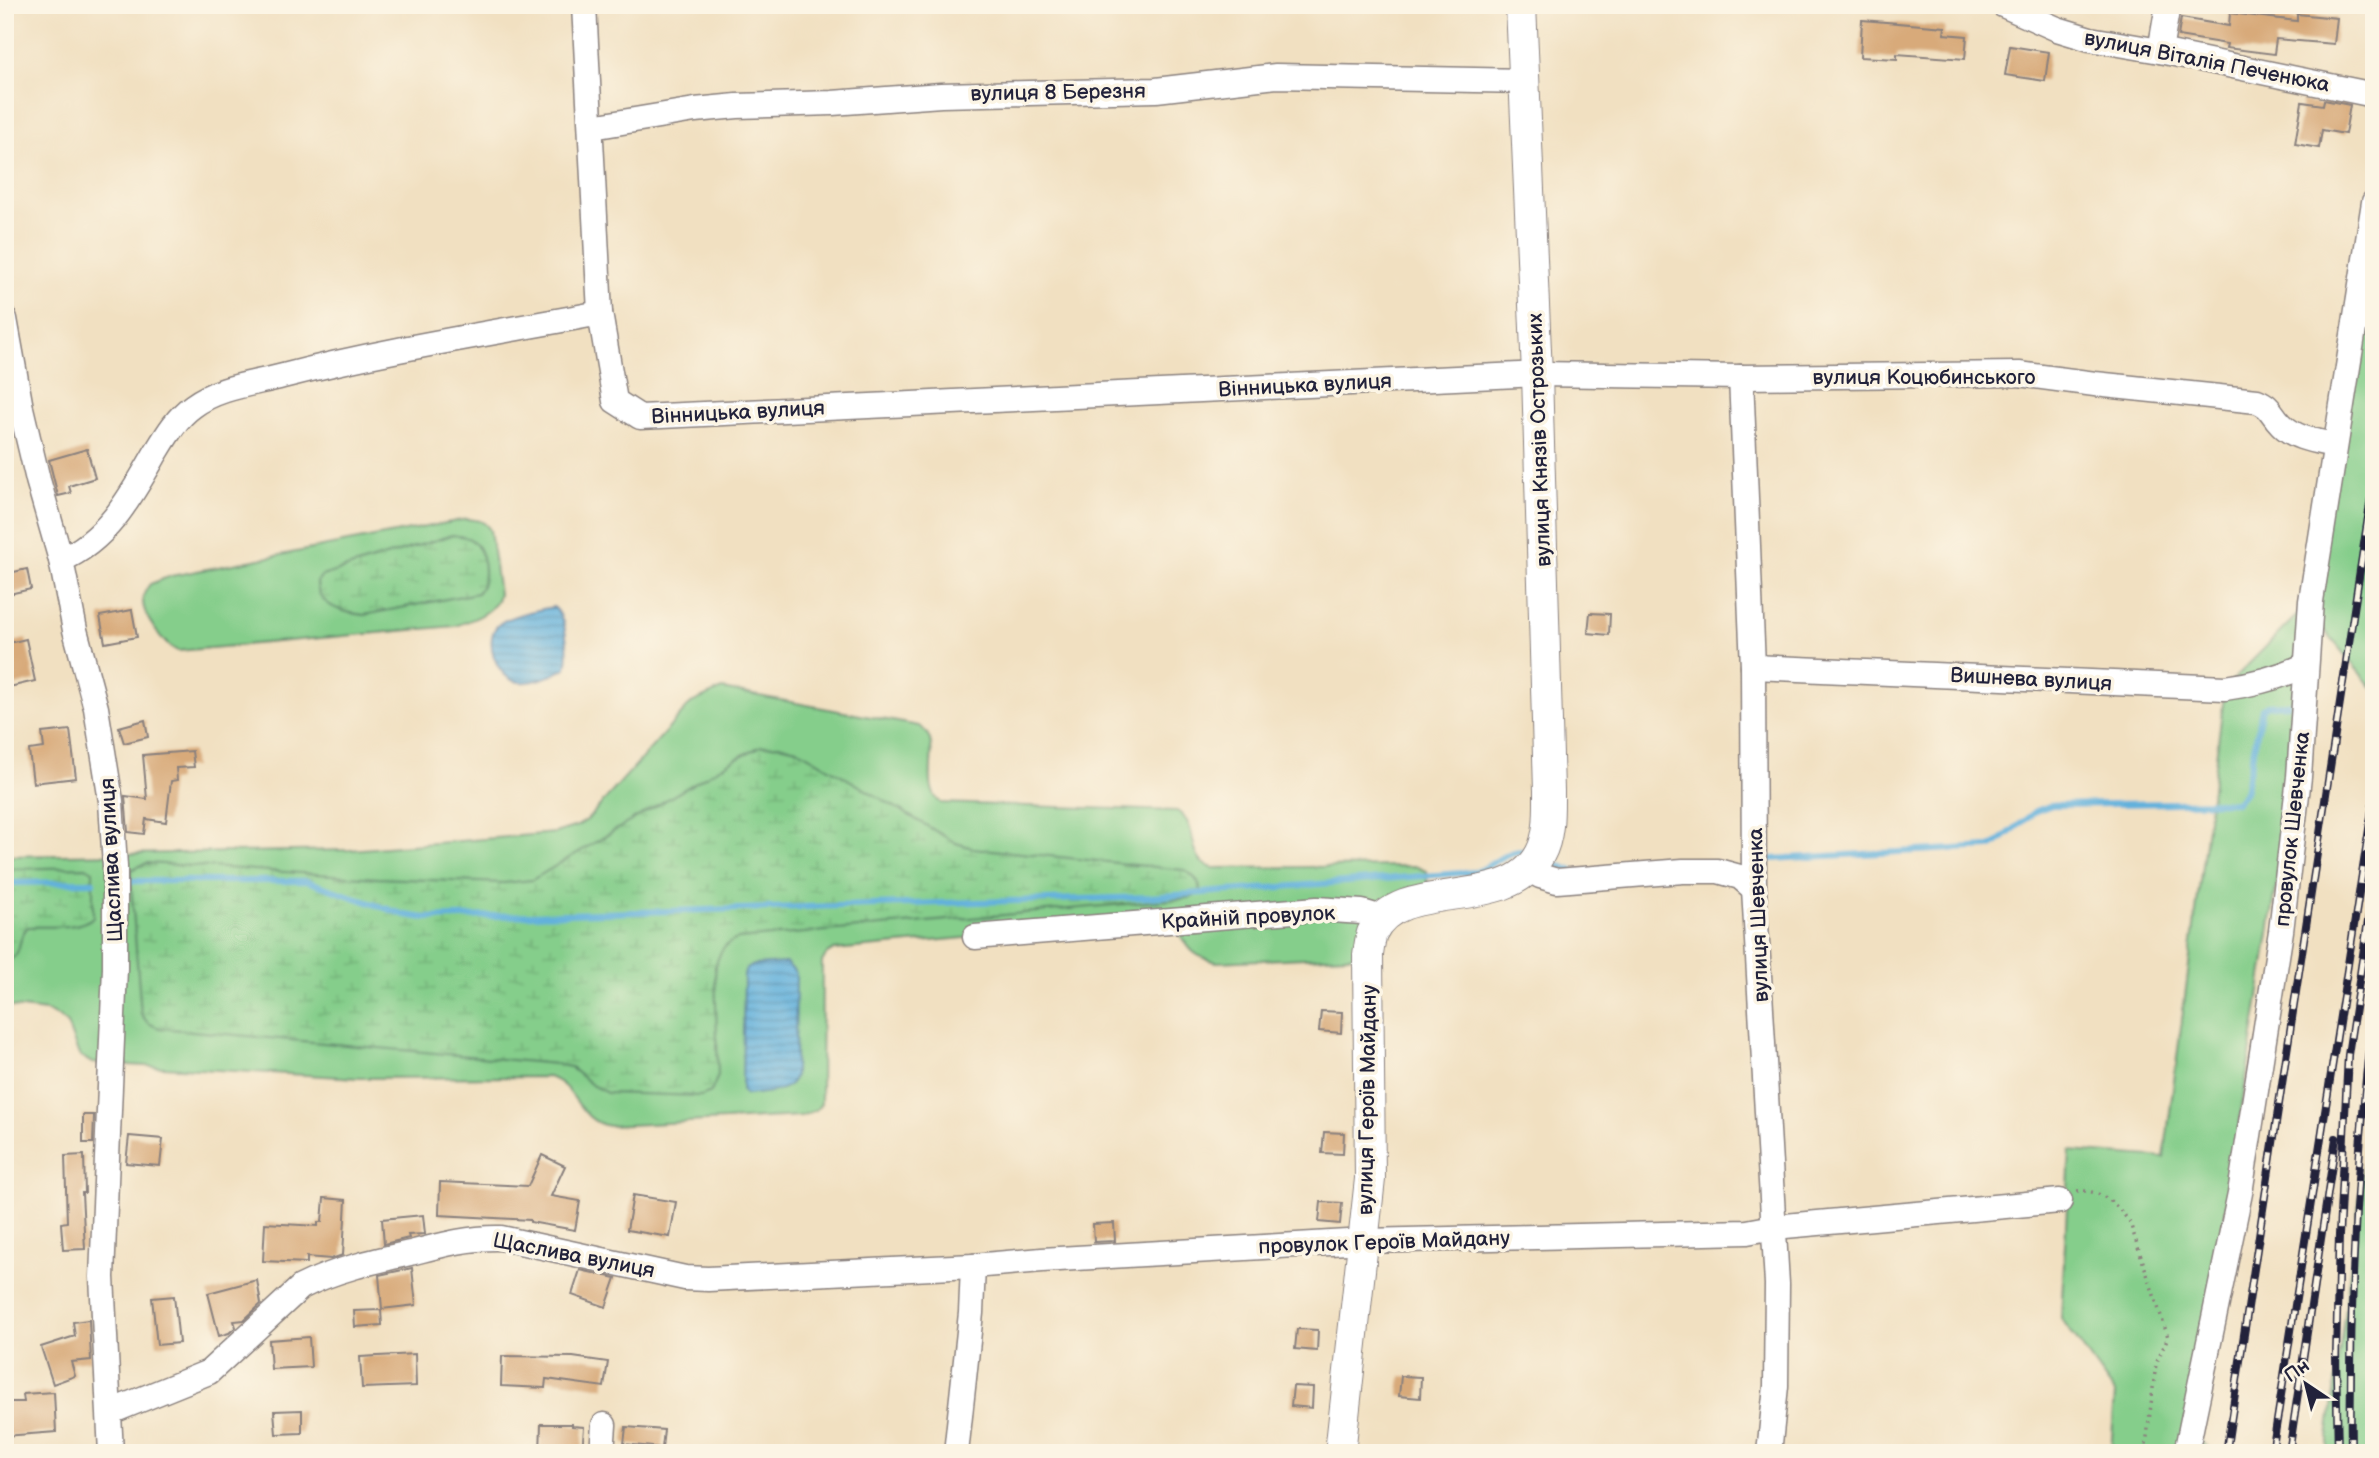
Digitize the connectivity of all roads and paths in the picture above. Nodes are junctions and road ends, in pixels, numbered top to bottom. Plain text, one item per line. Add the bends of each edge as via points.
1 (584, 5) edge
2 (1521, 5) edge
3 (2003, 5) edge
4 (2168, 5) edge
5 (2160, 51) junction
6 (1525, 81) junction
7 (2374, 95) edge
8 (592, 127) junction
9 (2374, 202) edge
10 (600, 313) junction
11 (5, 318) edge
12 (1537, 374) junction
13 (1741, 377) junction
14 (2334, 444) junction
15 (61, 559) junction
16 (2306, 665) junction
17 (1753, 667) junction
18 (1530, 870) junction
19 (1754, 889) junction
20 (1382, 918) junction
21 (975, 937) dead end
22 (2060, 1201) joint
23 (1774, 1227) junction
24 (1364, 1241) junction
25 (973, 1266) junction
26 (708, 1279) joint
27 (110, 1412) junction
28 (604, 1425) dead end
29 (111, 1453) edge
30 (602, 1453) edge
31 (956, 1453) edge
32 (1340, 1453) edge
33 (1769, 1453) edge
34 (2145, 1453) edge
35 (2186, 1453) edge

1 - 8 street, Вінницька вулиця
2 - 6 street, вулиця Князів Острозьких
3 - 5 street, вулиця Віталія Печенюка via 2081,37
4 - 5 street
5 - 7 street, вулиця Віталія Печенюка
6 - 8 street, вулиця 8 Березня via 1276,76 1156,90 737,106
6 - 12 street, вулиця Князів Острозьких
8 - 10 street, Вінницька вулиця
9 - 14 street, провулок Шевченка
10 - 12 street, Вінницька вулиця via 615,401 640,417
10 - 15 street via 354,358 215,393 179,418 114,520 91,543
11 - 15 street, Щаслива вулиця via 21,408
12 - 13 street, вулиця Коцюбинського
12 - 18 street, вулиця Князів Острозьких via 1549,798 1544,845
13 - 14 street, вулиця Коцюбинського via 2019,374 2244,399 2267,405 2293,434
13 - 17 street, вулиця Шевченка
14 - 16 street, провулок Шевченка
15 - 27 street, Щаслива вулиця via 101,731 111,801 115,968 102,1277
16 - 17 street, Вишнева вулиця via 2258,683 2225,688
16 - 35 street, провулок Шевченка via 2299,777 2281,931 2240,1193
17 - 19 street, вулиця Шевченка
18 - 19 street via 1557,881 1718,871 1740,877
18 - 20 street via 1504,885 1419,902
19 - 23 street, вулиця Шевченка
20 - 21 street, Крайній провулок via 1317,909
20 - 24 street, вулиця Героїв Майдану via 1371,935 1368,954 1370,1179
22 - 23 street, провулок Героїв Майдану
22 - 34 path via 2077,1191 2090,1190 2105,1197 2130,1223 2139,1248 2168,1337 2156,1364
23 - 24 street, провулок Героїв Майдану via 1747,1232
23 - 33 street, вулиця Шевченка via 1776,1386
24 - 25 street, провулок Героїв Майдану
24 - 32 street, вулиця Героїв Майдану
25 - 26 street, провулок Героїв Майдану
25 - 31 street
26 - 27 street, Щаслива вулиця via 501,1238 462,1240 317,1278 301,1287 209,1372
27 - 29 street, Щаслива вулиця
28 - 30 street

